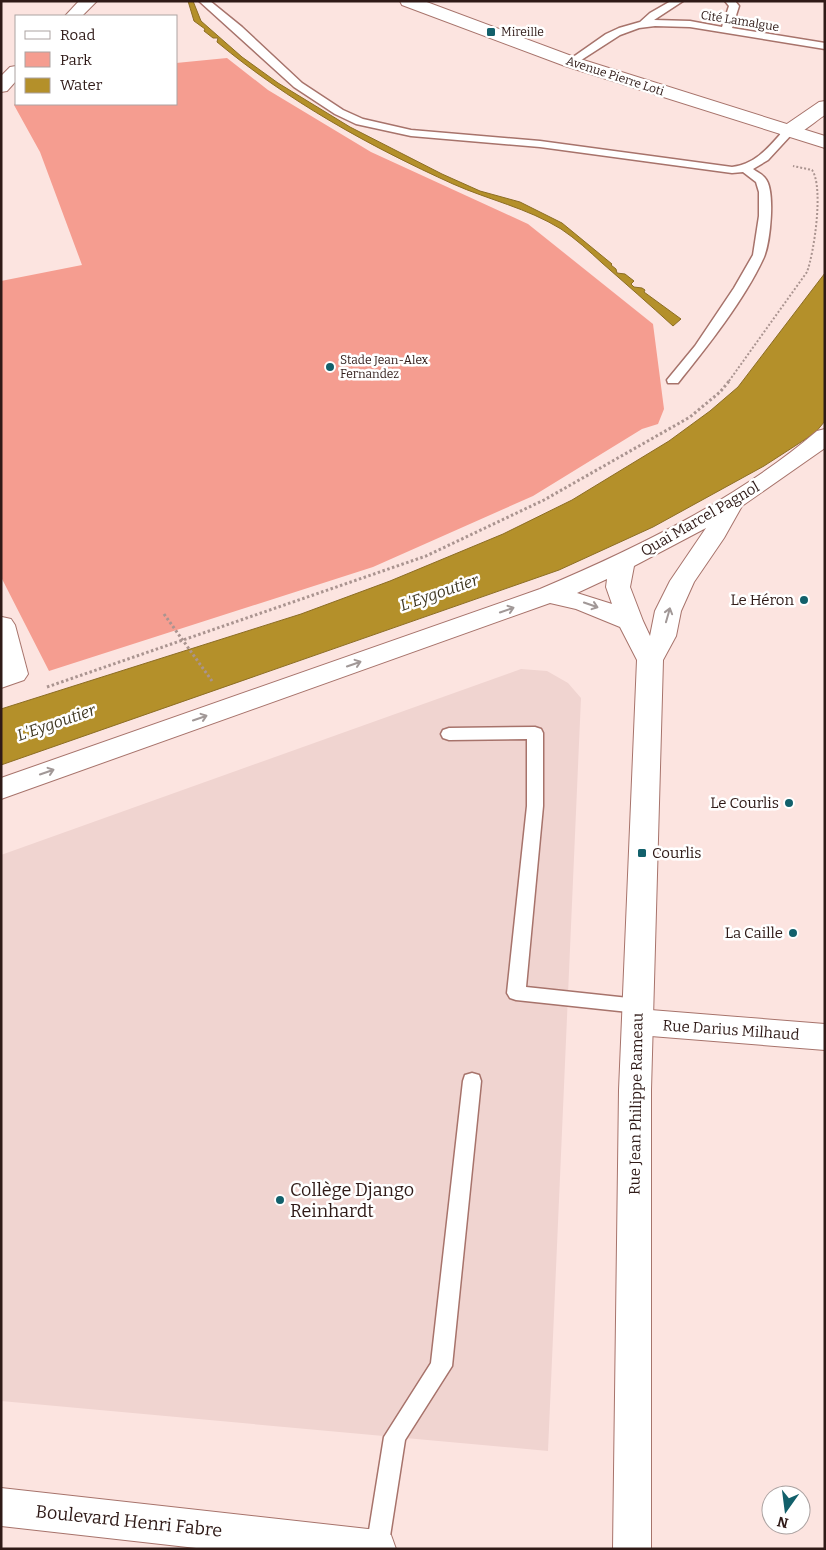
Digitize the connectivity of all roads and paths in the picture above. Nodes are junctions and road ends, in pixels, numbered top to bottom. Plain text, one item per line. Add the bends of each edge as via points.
1 (89, 1) edge
2 (204, 1) edge
3 (408, 1) edge
4 (678, 1) edge
5 (730, 1) edge
6 (75, 15) edge
7 (642, 26) junction
8 (726, 30) junction
9 (825, 46) edge
10 (571, 62) junction
11 (15, 72) edge
12 (1, 87) edge
13 (825, 106) edge
14 (788, 132) junction
15 (825, 142) edge
16 (789, 165) dead end
17 (746, 169) junction
18 (673, 380) dead end
19 (825, 436) edge
20 (730, 504) junction
21 (622, 564) junction
22 (549, 595) junction
23 (164, 614) dead end
24 (630, 621) junction
25 (2, 625) edge
26 (650, 660) junction
27 (1, 679) edge
28 (213, 682) dead end
29 (39, 690) dead end
30 (449, 734) dead end
31 (1, 788) edge
32 (638, 1014) junction
33 (825, 1037) edge
34 (472, 1081) dead end
35 (1, 1507) edge
36 (377, 1549) edge
37 (632, 1549) edge

1 - 6 street
2 - 17 lane via 298,85 360,122 390,130
3 - 10 street, Avenue Pierre Loti
4 - 7 lane
5 - 8 lane via 734,6
7 - 8 lane, Cité Lamalgue via 679,24
7 - 10 lane, Cité Lamalgue via 615,34
8 - 9 lane, Cité Lamalgue
10 - 14 street, Avenue Pierre Loti
11 - 12 street
13 - 14 street
14 - 15 street, Avenue Pierre Loti
14 - 17 lane via 768,155
16 - 29 path via 812,170 819,190 812,258 807,272 720,392 690,417 544,500 426,556
17 - 18 lane via 761,180 765,192 759,255 700,348
19 - 20 street, Quai Marcel Pagnol
20 - 21 street, Quai Marcel Pagnol
26 -> 20 street, Rue Jean Philippe Rameau via 663,636 668,611 682,581 712,538
21 - 22 street, Quai Marcel Pagnol
21 - 24 street, Rue Jean Philippe Rameau via 618,587
22 -> 24 street via 582,602
31 -> 22 street, Quai Marcel Pagnol
23 - 28 path
24 - 26 street, Rue Jean Philippe Rameau
25 - 27 street via 15,674
26 - 32 street, Rue Jean Philippe Rameau
30 - 32 lane via 535,733 535,806 516,993
32 - 33 street, Rue Darius Milhaud
32 - 37 street, Rue Jean Philippe Rameau
34 - 36 lane via 441,1366 396,1437
35 - 36 street, Boulevard Henri Fabre

